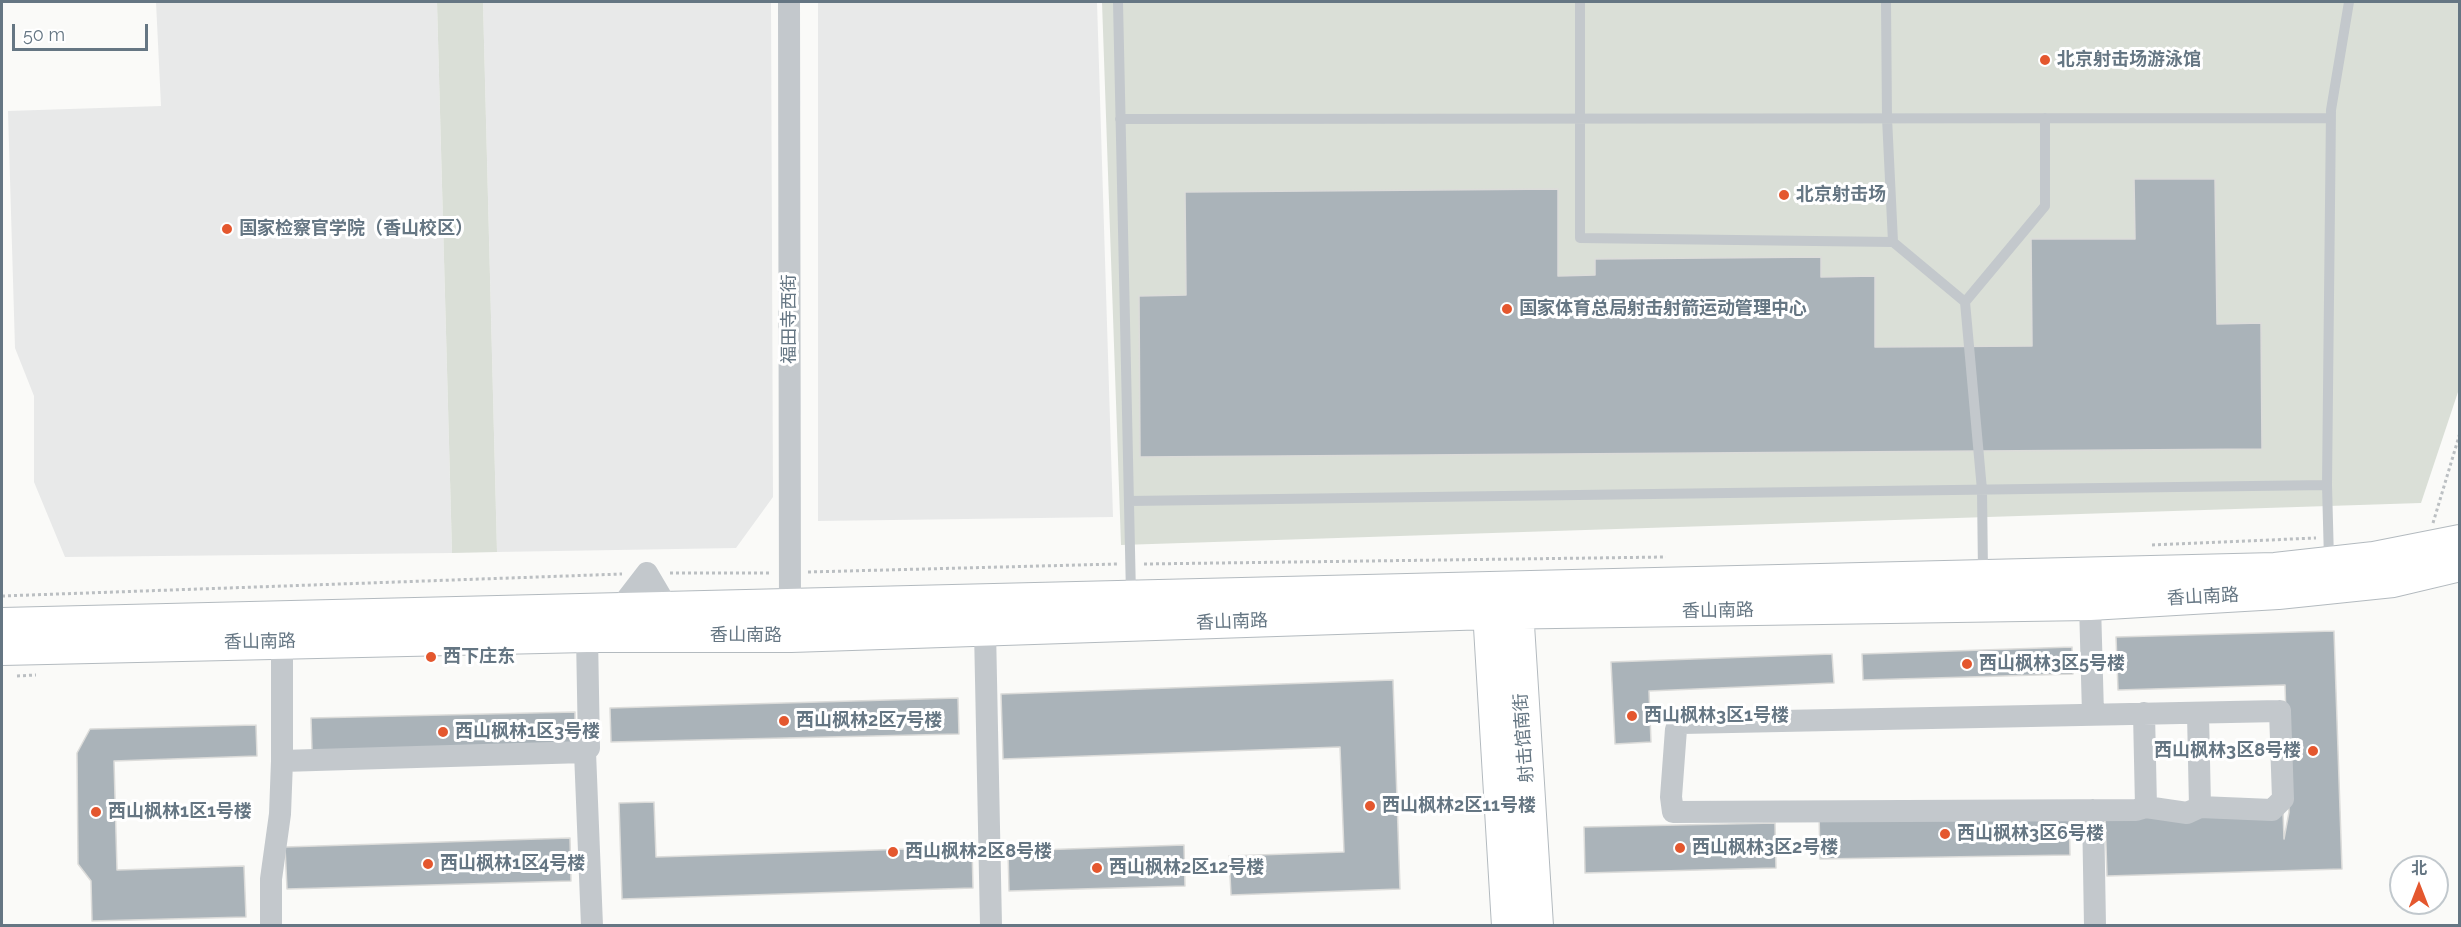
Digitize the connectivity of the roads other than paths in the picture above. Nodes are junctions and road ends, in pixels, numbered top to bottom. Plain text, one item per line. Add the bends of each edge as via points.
1 (789, 2) edge
2 (1118, 2) edge
3 (1580, 2) edge
4 (1886, 2) edge
5 (2349, 2) edge
6 (1887, 118) junction
7 (2045, 118) junction
8 (2331, 118) junction
9 (1120, 119) junction
10 (1580, 119) junction
11 (1893, 242) junction
12 (1965, 302) junction
13 (2327, 485) junction
14 (1982, 490) junction
15 (1129, 501) junction
16 (2446, 544) edge
17 (2329, 550) junction
18 (2460, 565) edge
19 (1983, 591) junction
20 (1131, 596) junction
21 (1502, 600) junction
22 (789, 604) junction
23 (2090, 604) junction
24 (667, 607) junction
25 (620, 608) junction
26 (2, 624) edge
27 (985, 630) junction
28 (587, 636) junction
29 (791, 636) junction
30 (282, 641) junction
31 (2, 649) edge
32 (2144, 713) junction
33 (2093, 714) junction
34 (2198, 714) junction
35 (585, 752) junction
36 (282, 760) junction
37 (2146, 807) junction
38 (2200, 807) junction
39 (2093, 810) junction
40 (271, 926) edge
41 (592, 926) edge
42 (991, 926) edge
43 (1508, 926) edge
44 (1537, 926) edge
45 (2095, 926) edge

1 - 22 street, 福田寺西街
2 - 9 lane
3 - 10 lane
4 - 6 lane
5 - 8 lane
6 - 7 lane
6 - 10 lane
6 - 11 lane
7 - 8 lane
7 - 12 lane via 2045,206
8 - 13 lane
9 - 10 lane
9 - 15 lane
10 - 11 lane via 1580,238
11 - 12 lane
12 - 14 lane
13 - 14 lane
13 - 17 lane
14 - 15 lane
14 - 19 lane
15 - 20 lane
16 - 17 main road, 香山南路
17 - 19 main road, 香山南路 via 2275,569
18 - 23 main road, 香山南路 via 2393,581 2278,593
19 - 21 main road, 香山南路
19 - 23 main road, 香山南路
20 - 21 main road, 香山南路
20 - 22 main road, 香山南路
21 - 27 main road, 香山南路
21 - 43 main road, 射击馆南街
21 - 44 main road, 射击馆南街
22 - 24 main road, 香山南路
22 - 29 street, 福田寺西街
23 - 33 street
24 - 25 main road, 香山南路
24 - 25 street via 647,573
25 - 26 main road, 香山南路
27 - 29 main road, 香山南路
27 - 42 street
28 - 29 main road, 香山南路
28 - 30 main road, 香山南路
28 - 35 street via 589,748
30 - 31 main road, 香山南路
30 - 36 street
32 - 33 street
32 - 34 street
32 - 37 street
33 - 39 street via 1682,723 1676,729 1671,797 1673,812
34 - 38 street
34 - 38 street via 2280,711 2283,754 2283,800 2272,810
35 - 36 street
35 - 41 street
36 - 40 street via 271,879
37 - 38 street via 2187,813
37 - 39 street
39 - 45 street

